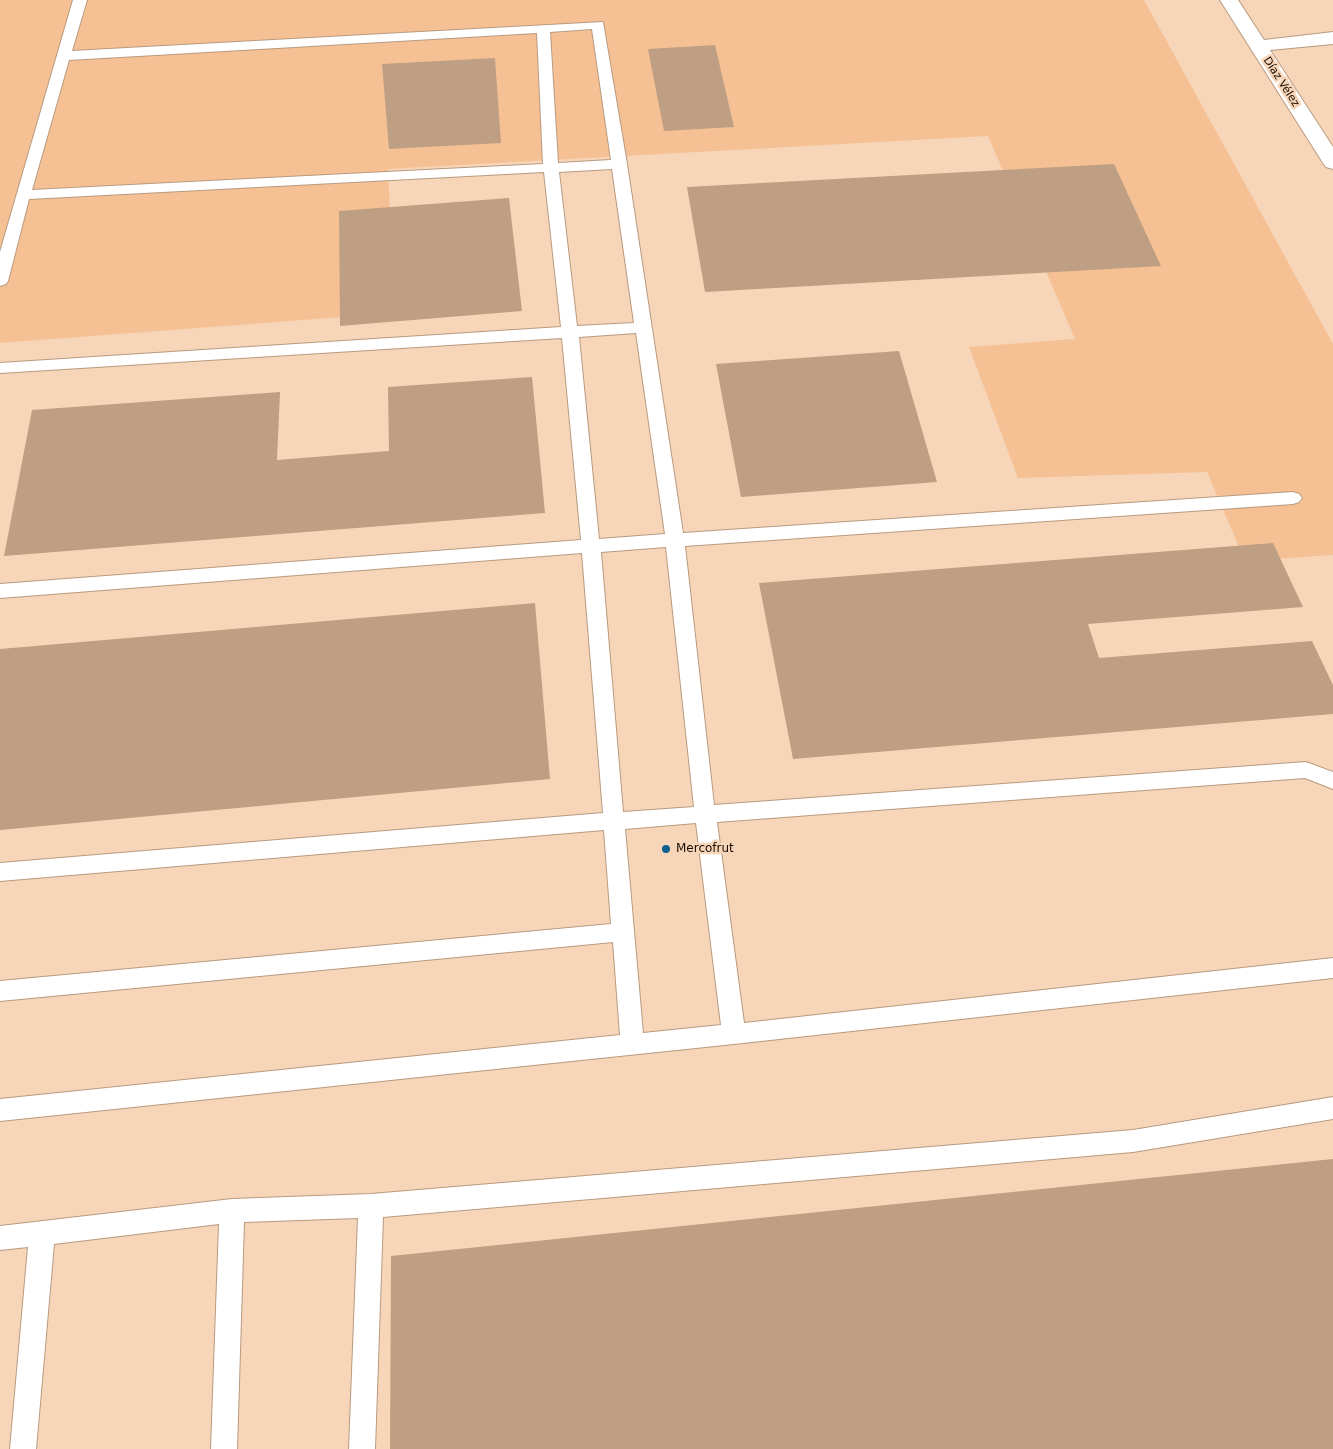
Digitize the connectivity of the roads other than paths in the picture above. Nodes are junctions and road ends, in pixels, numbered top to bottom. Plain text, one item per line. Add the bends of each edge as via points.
1 (80, 0) edge
2 (1229, 0) edge
3 (543, 29) junction
4 (1333, 38) edge
5 (1258, 46) junction
6 (64, 56) junction
7 (1333, 163) edge
8 (620, 164) junction
9 (551, 169) junction
10 (23, 195) junction
11 (0, 281) edge
12 (642, 328) junction
13 (570, 332) junction
14 (0, 368) edge
15 (1293, 498) dead end
16 (675, 542) junction
17 (591, 546) junction
18 (0, 590) edge
19 (1333, 781) edge
20 (705, 814) junction
21 (613, 821) junction
22 (0, 872) edge
23 (622, 932) junction
24 (1333, 968) edge
25 (0, 991) edge
26 (734, 1034) junction
27 (632, 1044) junction
28 (1333, 1108) edge
29 (0, 1110) edge
30 (371, 1206) junction
31 (232, 1211) junction
32 (42, 1232) junction
33 (0, 1238) edge
34 (23, 1449) edge
35 (224, 1449) edge
36 (362, 1449) edge

1 - 6 lane
2 - 5 street, Díaz Vélez
3 - 6 lane
3 - 8 lane via 598,25
3 - 9 lane
4 - 5 street
5 - 7 street, Díaz Vélez
6 - 10 lane
8 - 9 lane
8 - 12 lane
9 - 10 lane
9 - 13 lane
10 - 11 lane
12 - 13 lane
12 - 16 lane
13 - 14 lane
13 - 17 lane
15 - 16 lane
16 - 17 lane
16 - 20 lane
17 - 18 lane
17 - 21 lane
19 - 20 lane via 1306,770
20 - 21 lane
20 - 26 lane
21 - 22 lane
21 - 23 lane
23 - 25 lane
23 - 27 lane
24 - 26 lane
26 - 27 lane
27 - 29 lane
28 - 30 lane via 1133,1141
30 - 31 lane
30 - 36 lane
31 - 32 lane
31 - 35 lane
32 - 33 lane
32 - 34 lane

